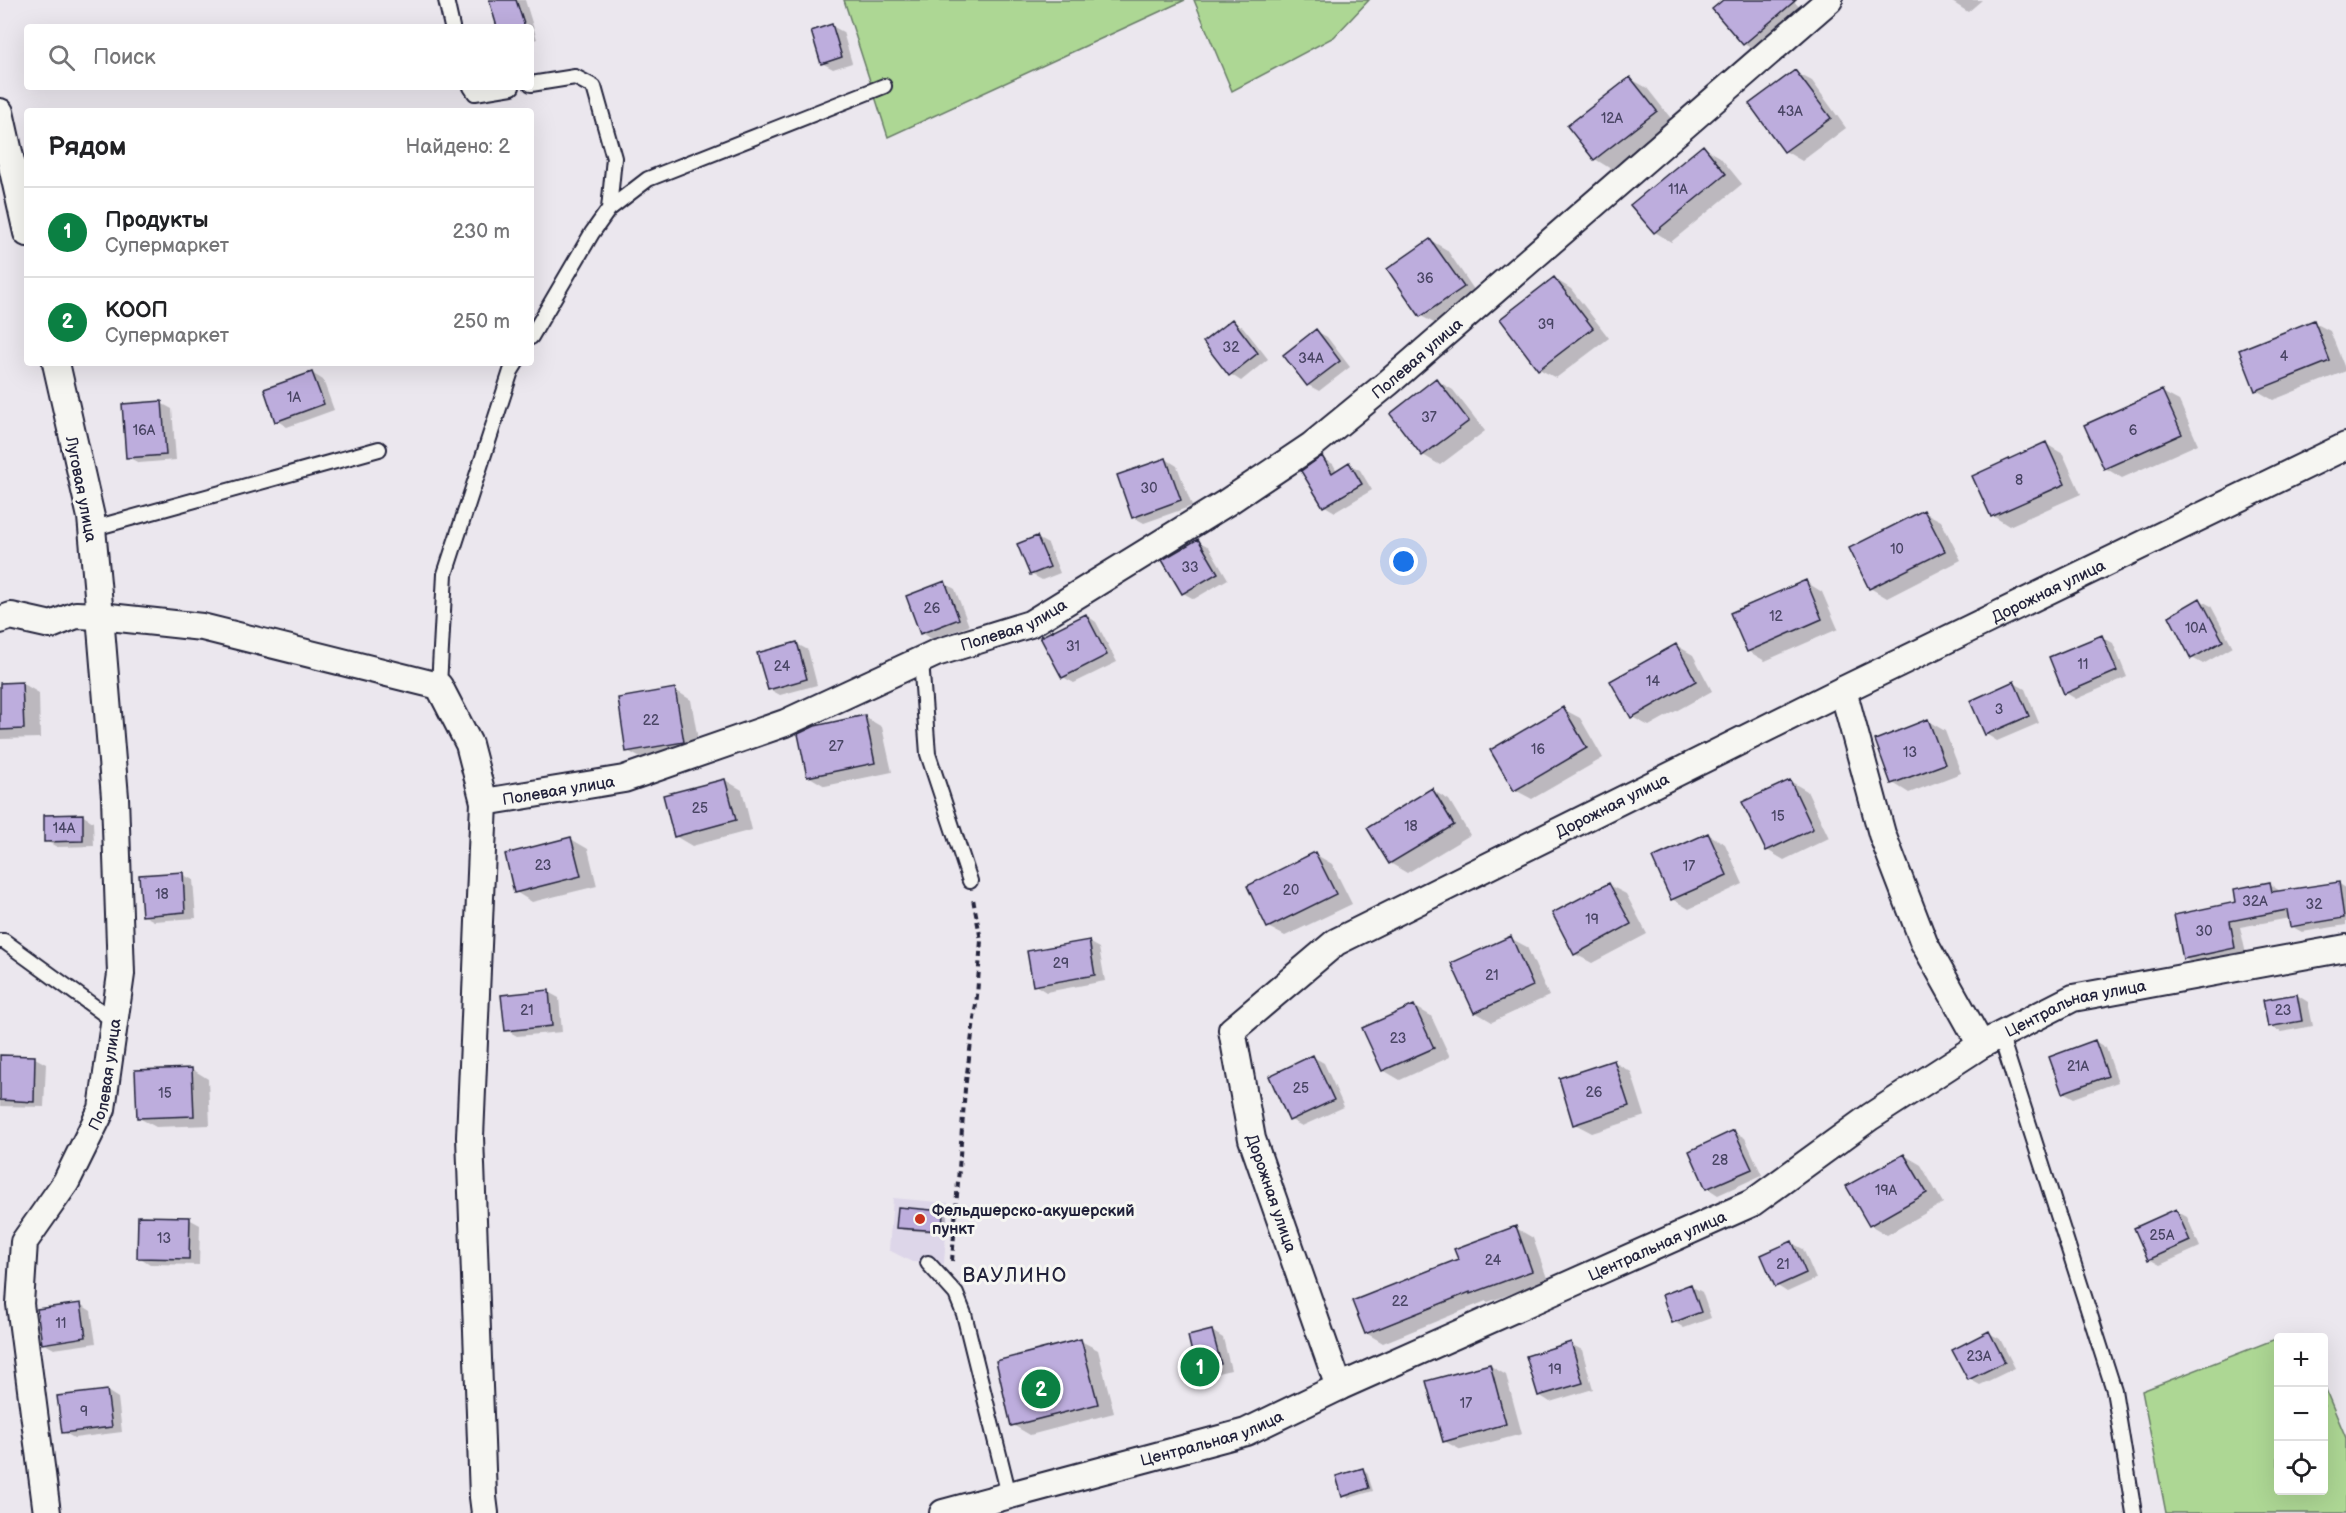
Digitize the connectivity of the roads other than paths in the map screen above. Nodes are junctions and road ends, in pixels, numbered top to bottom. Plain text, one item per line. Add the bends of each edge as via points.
1 (446, 0) edge
2 (1829, 0) edge
3 (451, 24) edge
4 (534, 84) edge
5 (884, 86) dead end
6 (473, 90) edge
7 (494, 90) edge
8 (0, 112) edge
9 (609, 209) junction
10 (24, 219) edge
11 (534, 332) edge
12 (57, 366) edge
13 (515, 366) edge
14 (2346, 446) edge
15 (379, 449) dead end
16 (92, 529) junction
17 (100, 616) junction
18 (0, 620) edge
19 (921, 660) junction
20 (439, 686) junction
21 (1843, 690) junction
22 (484, 802) junction
23 (970, 881) road end
24 (0, 941) edge
25 (2346, 948) edge
26 (114, 1021) junction
27 (1991, 1040) junction
28 (928, 1263) dead end
29 (10, 1303) edge
30 (1339, 1387) junction
31 (1009, 1495) junction
32 (951, 1512) edge
33 (47, 1513) edge
34 (485, 1513) edge
35 (2134, 1513) edge

1 - 3 lane
2 - 19 street, Полевая улица via 1311,446 1029,624
4 - 9 lane via 574,77 594,87 614,158
5 - 9 lane via 648,179
6 - 7 lane
8 - 10 street
9 - 11 lane
12 - 16 street, Луговая улица
13 - 20 lane via 445,574
14 - 21 street, Дорожная улица
15 - 16 lane
16 - 17 street, Луговая улица
17 - 18 street via 76,615 51,625 11,616
17 - 20 street via 202,627
17 - 26 street, Полевая улица via 116,808 121,974
19 - 22 street, Полевая улица via 785,723 624,779
19 - 23 lane via 928,754
20 - 22 street, Полевая улица via 469,744
21 - 27 street via 1882,834 1924,943
21 - 30 street, Дорожная улица via 1336,942 1232,1030 1252,1139
22 - 34 street via 470,1137
24 - 26 lane
25 - 27 street, Центральная улица via 2073,998
26 - 29 street, Полевая улица via 102,1109 66,1182 24,1242
27 - 30 street, Центральная улица via 1870,1117 1752,1203
27 - 35 lane via 2114,1390
28 - 31 lane via 956,1294 964,1314
29 - 33 street, Полевая улица
30 - 31 street, Центральная улица via 1246,1432
31 - 32 street, Центральная улица

